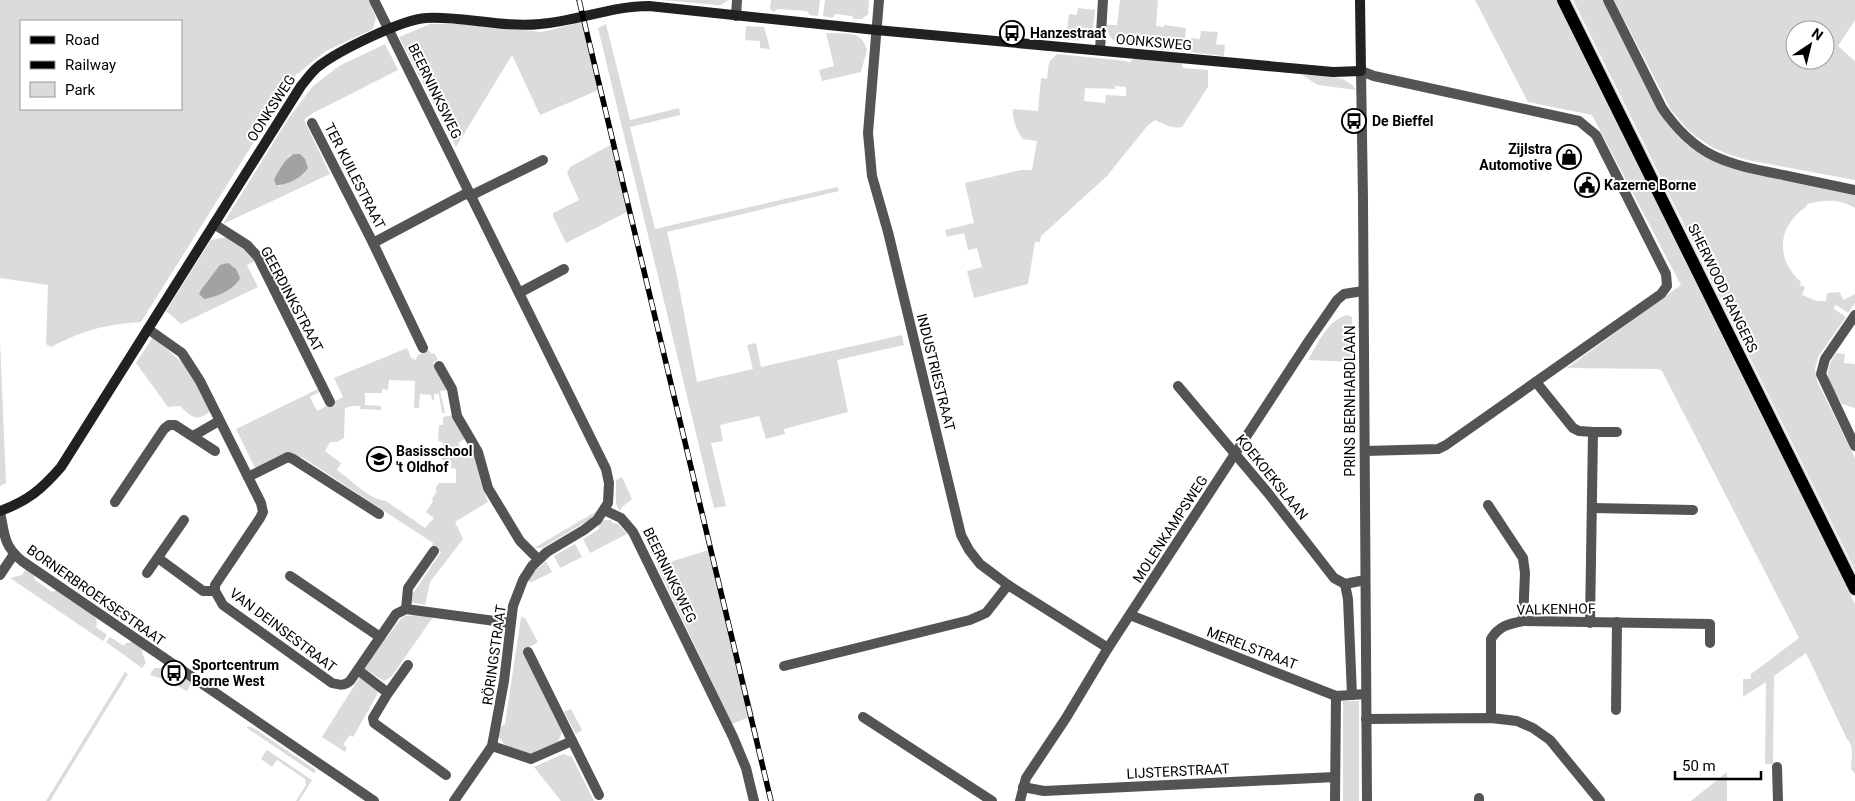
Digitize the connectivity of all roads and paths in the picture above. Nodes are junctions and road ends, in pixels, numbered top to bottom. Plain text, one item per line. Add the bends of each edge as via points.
1 (374, 0) edge
2 (737, 0) edge
3 (879, 0) edge
4 (1103, 0) edge
5 (1360, 0) edge
6 (1563, 0) edge
7 (1608, 0) edge
8 (736, 16) junction
9 (390, 29) junction
10 (876, 30) junction
11 (1100, 50) junction
12 (1361, 71) junction
13 (312, 122) dead end
14 (543, 160) dead end
15 (1855, 190) edge
16 (470, 194) junction
17 (214, 224) junction
18 (373, 243) junction
19 (564, 268) dead end
20 (1364, 291) junction
21 (519, 293) junction
22 (1855, 315) edge
23 (148, 330) junction
24 (423, 348) dead end
25 (439, 366) dead end
26 (1536, 382) junction
27 (1178, 386) dead end
28 (330, 402) dead end
29 (220, 421) junction
30 (1592, 432) junction
31 (1617, 432) dead end
32 (193, 436) junction
33 (1855, 446) edge
34 (214, 451) dead end
35 (1365, 451) junction
36 (1236, 454) junction
37 (248, 477) junction
38 (115, 502) dead end
39 (1488, 505) dead end
40 (1592, 508) junction
41 (604, 510) junction
42 (1693, 510) dead end
43 (0, 512) edge
44 (379, 514) dead end
45 (184, 520) dead end
46 (434, 551) dead end
47 (14, 554) junction
48 (158, 558) junction
49 (538, 559) junction
50 (147, 573) dead end
51 (0, 575) edge
52 (290, 576) dead end
53 (1365, 580) junction
54 (1345, 584) junction
55 (1008, 585) junction
56 (1855, 589) edge
57 (215, 591) junction
58 (406, 608) junction
59 (1130, 615) junction
60 (1523, 621) junction
61 (1590, 622) junction
62 (1617, 622) junction
63 (510, 623) junction
64 (380, 637) junction
65 (1710, 643) dead end
66 (1108, 648) junction
67 (528, 652) dead end
68 (408, 665) dead end
69 (784, 666) dead end
70 (358, 670) junction
71 (388, 693) junction
72 (1366, 694) junction
73 (1352, 695) junction
74 (1336, 696) junction
75 (1616, 710) dead end
76 (863, 716) dead end
77 (1490, 718) junction
78 (1366, 719) junction
79 (572, 741) junction
80 (492, 746) junction
81 (1777, 768) dead end
82 (446, 775) dead end
83 (1335, 777) junction
84 (1023, 787) junction
85 (599, 795) dead end
86 (374, 801) edge
87 (454, 801) edge
88 (754, 801) edge
89 (992, 801) edge
90 (1020, 801) edge
91 (1335, 801) edge
92 (1367, 801) edge
93 (1600, 801) edge
94 (1778, 801) edge

1 - 9 street, BEERNINKSWEG
2 - 8 street
3 - 10 street
4 - 11 street
5 - 12 main road, PRINS BERNHARDLAAN
6 - 56 main road, SHERWOOD RANGERS
7 - 15 street via 1662,108 1688,140 1739,167
8 - 9 main road, OONKSWEG via 629,6 550,24 425,18
8 - 10 main road, OONKSWEG
9 - 16 street, BEERNINKSWEG
9 - 17 main road, OONKSWEG via 339,53 310,74
10 - 11 main road, OONKSWEG
10 - 55 street, INDUSTRIESTRAAT via 868,133 872,176 961,534 980,564
11 - 12 main road, OONKSWEG via 1333,72
12 - 20 street, PRINS BERNHARDLAAN
12 - 26 street via 1579,121 1596,135 1666,274 1667,286 1661,294
13 - 18 street, TER KUILESTRAAT
14 - 16 street
16 - 18 street, TER KUILESTRAAT
16 - 21 street, BEERNINKSWEG
17 - 23 main road, OONKSWEG
17 - 28 street, GEERDINKSTRAAT via 247,244 258,257
18 - 24 street, TER KUILESTRAAT
19 - 21 street
20 - 35 street, PRINS BERNHARDLAAN
20 - 36 street, MOLENKAMPSWEG via 1344,294 1338,300
21 - 41 street, BEERNINKSWEG via 606,470 609,495
22 - 33 street via 1825,358 1821,374
23 - 29 street, VAN DEINSESTRAAT via 182,353
23 - 43 main road, OONKSWEG via 48,482 31,497
25 - 49 street via 452,389 457,416 478,452 488,488 520,541
26 - 30 street via 1573,428
26 - 35 street via 1438,449
27 - 36 street, KOEKOEKSLAAN
29 - 32 street
29 - 37 street, VAN DEINSESTRAAT
30 - 31 street
30 - 40 street
32 - 34 street
32 - 38 street via 176,425 164,429
35 - 53 street, PRINS BERNHARDLAAN
36 - 54 street, KOEKOEKSLAAN via 1334,578
36 - 59 street, MOLENKAMPSWEG
37 - 44 street via 288,457
37 - 57 street, VAN DEINSESTRAAT via 263,512 219,578
39 - 60 street via 1523,558
40 - 42 street
40 - 61 street
41 - 49 street, RÖRINGSTRAAT via 584,530
41 - 88 street, BEERNINKSWEG via 621,518 633,532 733,737 746,768
43 - 47 street, BORNERBROEKSESTRAAT via 6,544
45 - 48 street
46 - 58 street via 408,588
47 - 51 street
47 - 86 street, BORNERBROEKSESTRAAT
48 - 50 street
48 - 57 street via 203,591
49 - 63 street, RÖRINGSTRAAT via 523,580
52 - 64 street
53 - 54 street
53 - 72 street, PRINS BERNHARDLAAN
54 - 73 street
55 - 66 street, INDUSTRIESTRAAT
55 - 69 street via 986,613 970,620
57 - 70 street, VAN DEINSESTRAAT via 223,605 332,683 345,685
58 - 63 street
58 - 64 street, VAN DEINSESTRAAT via 396,614
59 - 66 street, MOLENKAMPSWEG
59 - 74 street, MERELSTRAAT
60 - 61 street, VALKENHOF
60 - 77 street, VALKENHOF via 1505,624 1491,639
61 - 62 street, VALKENHOF
62 - 65 street, VALKENHOF via 1710,624
62 - 75 street
63 - 80 street, RÖRINGSTRAAT
64 - 70 street, VAN DEINSESTRAAT
66 - 84 street, MOLENKAMPSWEG
67 - 79 street
68 - 71 street
70 - 71 street
71 - 82 street via 374,714 374,722
72 - 73 street, MERELSTRAAT
72 - 78 street, PRINS BERNHARDLAAN
73 - 74 street, MERELSTRAAT
74 - 83 street
76 - 89 street
77 - 78 street
77 - 93 street via 1516,721 1534,728 1550,740
78 - 92 street, PRINS BERNHARDLAAN
79 - 80 street via 531,759
79 - 85 street
80 - 87 street, RÖRINGSTRAAT
81 - 94 street
83 - 84 street, LIJSTERSTRAAT via 1044,790
83 - 91 street
84 - 90 street, MOLENKAMPSWEG

